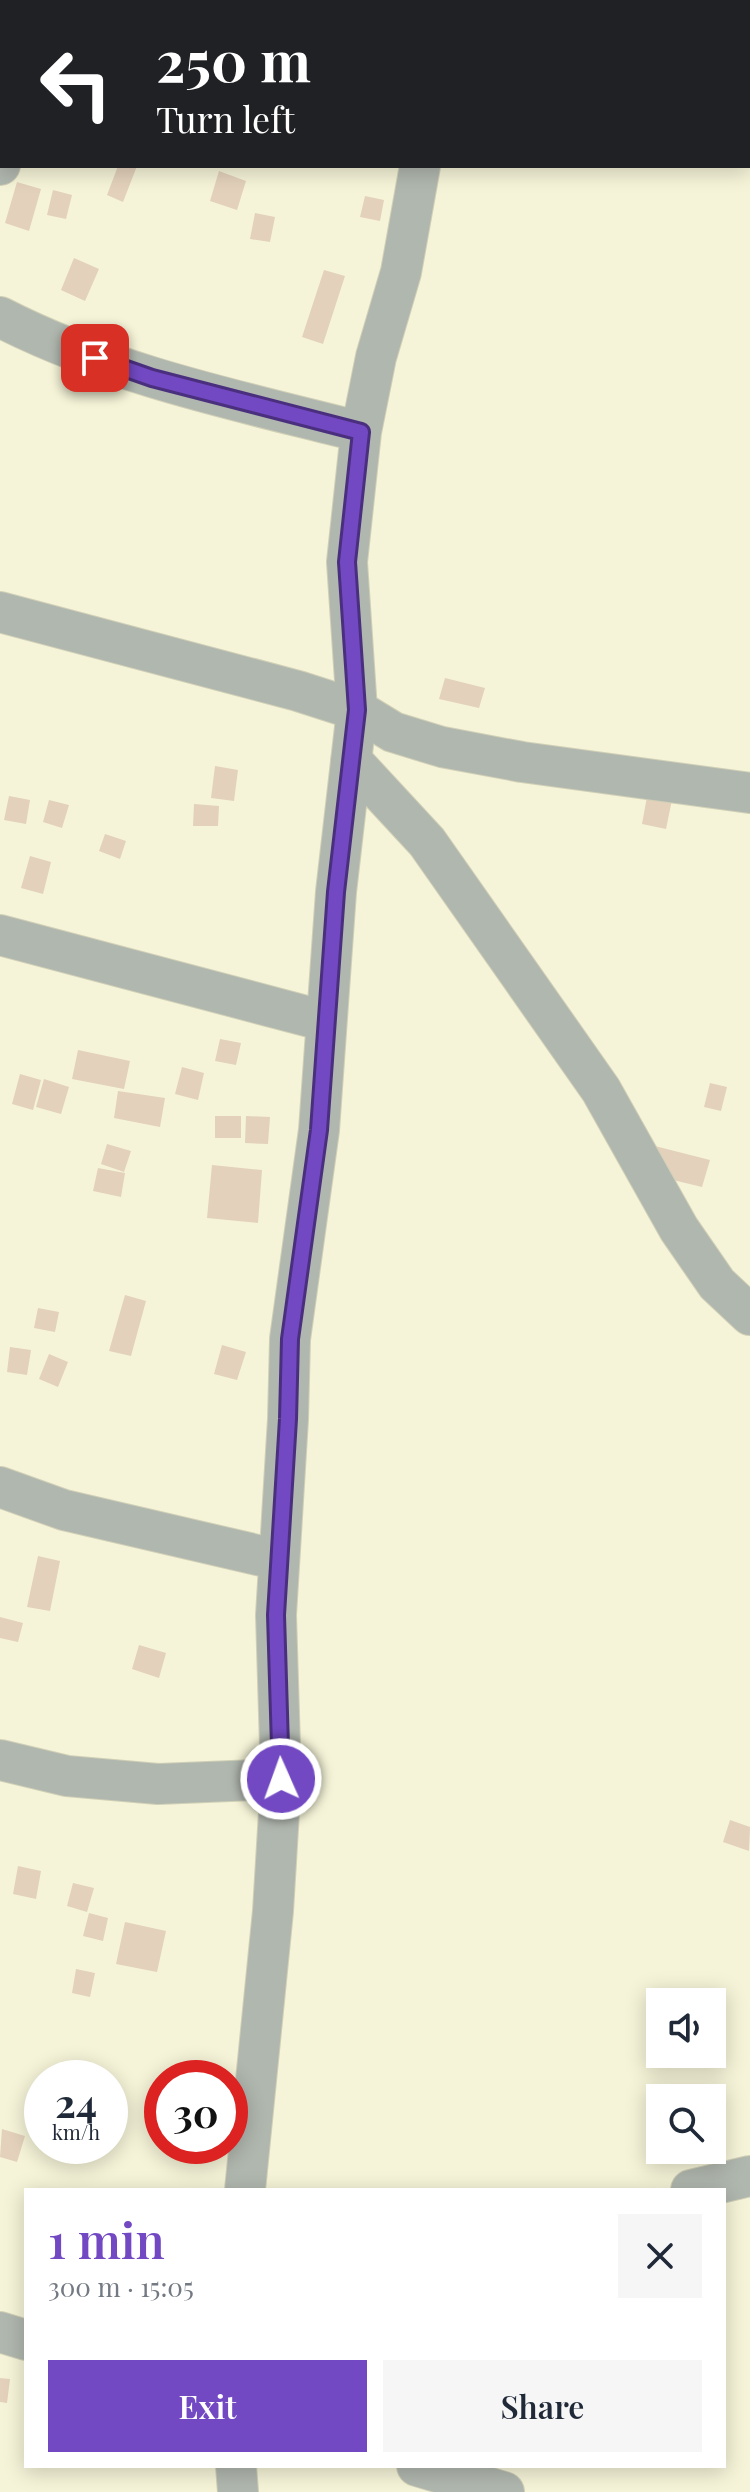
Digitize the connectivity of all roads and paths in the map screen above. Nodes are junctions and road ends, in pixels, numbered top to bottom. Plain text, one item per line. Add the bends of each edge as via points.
1 (420, 168) edge
2 (0, 317) edge
3 (361, 432) junction
4 (0, 612) edge
5 (357, 710) junction
6 (351, 760) junction
7 (750, 793) edge
8 (0, 935) edge
9 (325, 1021) junction
10 (750, 1315) edge
11 (0, 1487) edge
12 (279, 1560) junction
13 (0, 1760) edge
14 (281, 1779) junction
15 (750, 2176) edge
16 (245, 2188) edge
17 (699, 2188) edge
18 (0, 2332) edge
19 (24, 2339) edge
20 (236, 2468) edge
21 (424, 2468) edge
22 (238, 2492) edge
23 (504, 2492) edge

1 - 3 street via 401,272
2 - 3 street via 39,337 152,378
3 - 5 street via 347,562
4 - 5 street
5 - 6 street
5 - 7 street via 393,732 442,747
6 - 9 street
6 - 10 street via 427,842 601,1090 679,1229 717,1284
8 - 9 street
9 - 12 street via 319,1130 290,1339
11 - 12 street via 64,1510
12 - 14 street
13 - 14 street via 67,1776 158,1784
14 - 16 street
15 - 17 street
18 - 19 street
20 - 22 street
21 - 23 street

